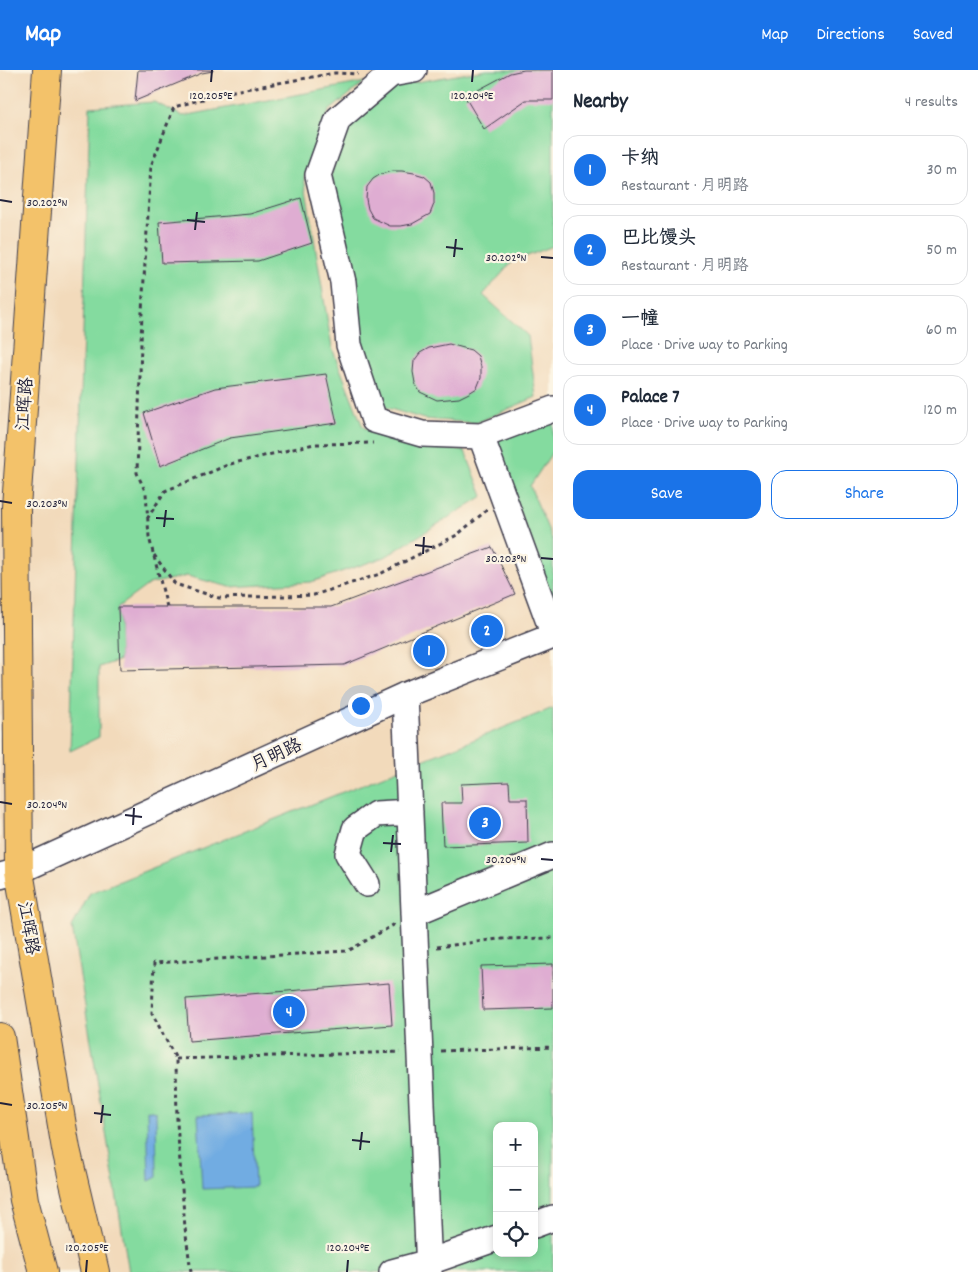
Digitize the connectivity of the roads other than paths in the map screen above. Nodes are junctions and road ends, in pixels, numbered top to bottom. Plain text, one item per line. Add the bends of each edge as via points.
1 (47, 70) edge
2 (402, 72) edge
3 (553, 409) edge
4 (481, 436) junction
5 (553, 634) edge
6 (405, 695) junction
7 (410, 812) junction
8 (553, 855) edge
9 (10, 874) edge
10 (368, 884) dead end
11 (414, 913) junction
12 (0, 1036) edge
13 (553, 1218) edge
14 (538, 1223) edge
15 (493, 1240) edge
16 (429, 1267) edge
17 (43, 1272) edge
18 (95, 1272) edge
19 (392, 1272) edge

1 - 9 main road, 江晖路 via 16,508
2 - 4 street via 338,119 318,175 343,282 349,345 374,420 422,434
3 - 4 street
4 - 5 street
5 - 6 street, 月明路
6 - 7 street
6 - 9 street, 月明路
7 - 10 street via 376,814 355,829 348,854
7 - 11 street
8 - 11 street
9 - 18 main road, 江晖路 via 66,1149
11 - 16 street
12 - 17 main road via 24,1200
13 - 14 street
15 - 16 street
16 - 19 street

